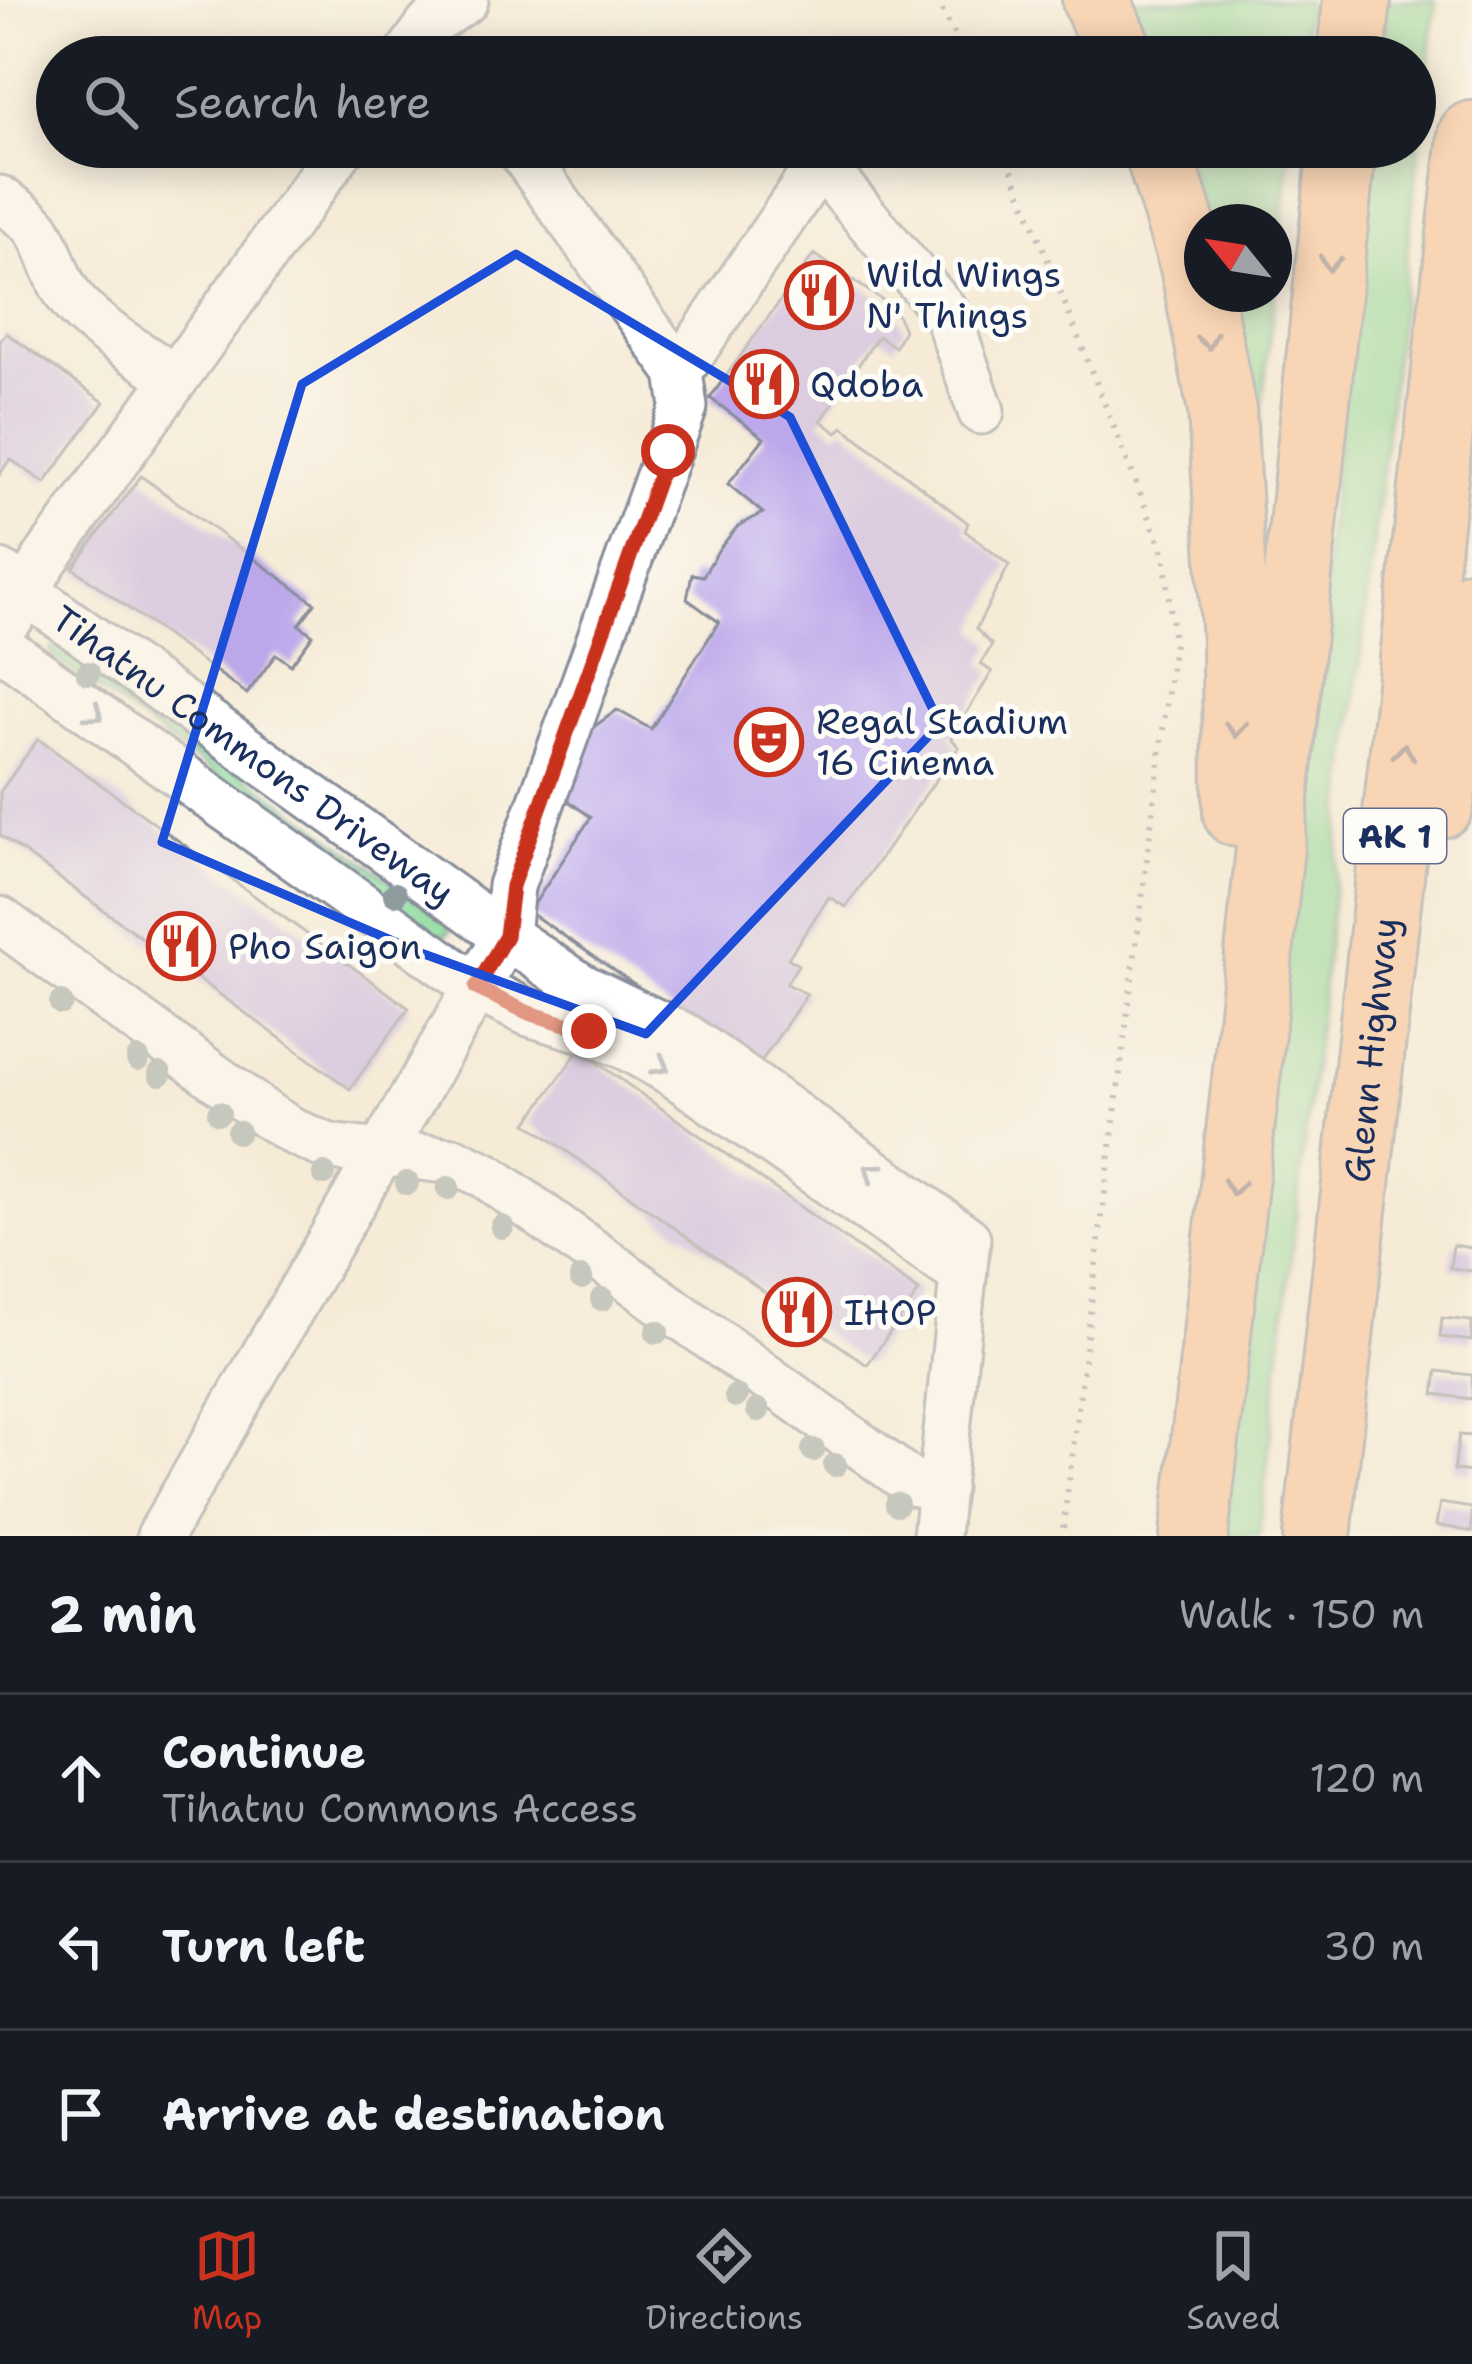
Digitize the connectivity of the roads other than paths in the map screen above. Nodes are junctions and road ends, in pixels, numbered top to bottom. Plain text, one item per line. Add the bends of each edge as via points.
1 (1096, 0) edge
2 (1357, 0) edge
3 (1111, 36) edge
4 (1353, 36) edge
5 (1472, 135) edge
6 (326, 168) edge
7 (533, 168) edge
8 (817, 168) edge
9 (824, 168) edge
10 (1163, 168) edge
11 (1340, 168) edge
12 (0, 199) edge
13 (679, 372) junction
14 (175, 379) junction
15 (982, 410) dead end
16 (13, 582) edge
17 (1472, 605) edge
18 (0, 641) edge
19 (0, 920) edge
20 (506, 936) junction
21 (476, 988) junction
22 (1247, 1071) junction
23 (816, 1152) junction
24 (382, 1153) junction
25 (942, 1488) junction
26 (160, 1536) edge
27 (936, 1536) edge
28 (1194, 1536) edge
29 (1321, 1536) edge

1 - 3 highway
2 - 4 highway
29 -> 5 highway, Glenn Highway / AK 1
6 - 14 lane
7 - 13 lane
8 - 13 lane
9 - 15 lane via 947,314
10 -> 22 highway via 1194,266 1222,411
11 -> 22 highway
12 - 14 lane via 39,232 74,303
13 - 20 lane via 684,407 512,886
14 - 16 lane via 44,561
16 - 18 lane
16 - 20 lane, Tihatnu Commons Driveway
17 - 29 highway
18 -> 21 lane, Tihatnu Commons Driveway
19 - 24 lane via 296,1133 329,1147
20 - 21 lane
20 - 23 lane, Tihatnu Commons Driveway via 582,986 686,1037
21 -> 23 lane, Tihatnu Commons Driveway via 627,1047
21 - 24 lane
22 -> 28 highway
23 - 25 lane via 965,1257
24 - 25 lane via 455,1161 487,1175 911,1482
24 - 26 lane
25 - 27 lane

